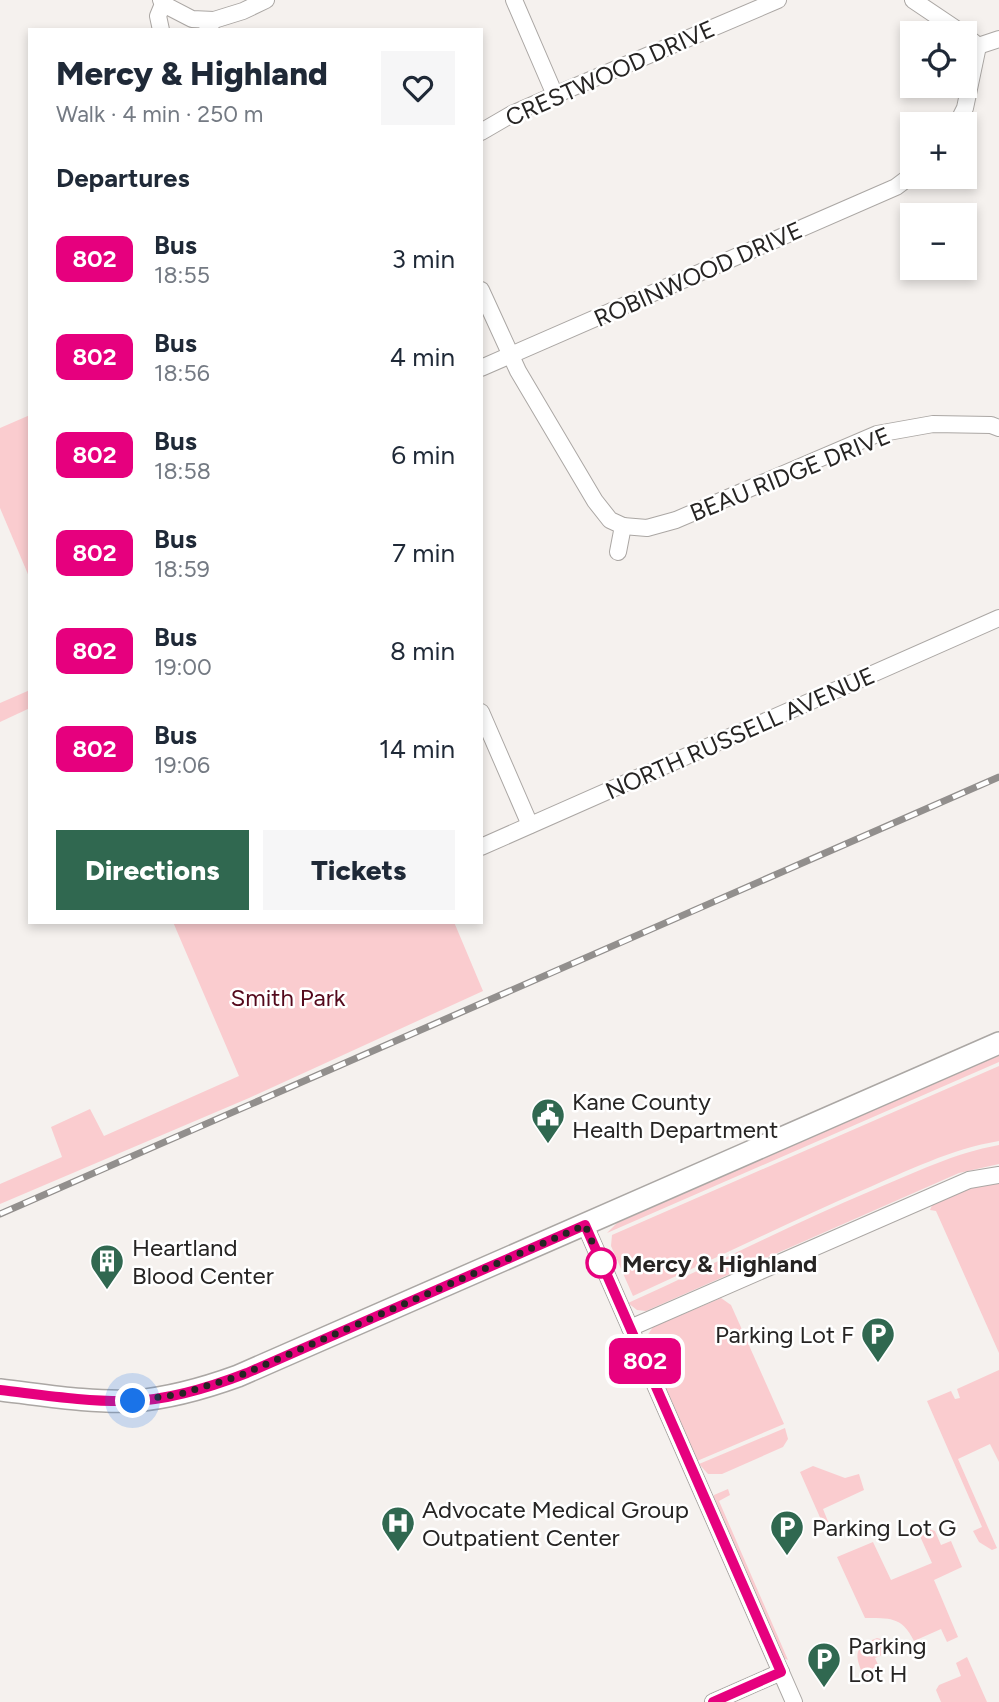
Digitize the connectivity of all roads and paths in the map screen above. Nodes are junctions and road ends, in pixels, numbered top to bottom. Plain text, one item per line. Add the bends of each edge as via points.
1 (266, 0) edge
2 (514, 0) edge
3 (778, 0) edge
4 (913, 0) edge
5 (162, 2) edge
6 (944, 21) edge
7 (211, 25) edge
8 (161, 28) edge
9 (999, 39) edge
10 (978, 46) joint
11 (555, 95) junction
12 (963, 112) edge
13 (483, 131) edge
14 (900, 184) edge
15 (483, 293) edge
16 (511, 355) junction
17 (483, 367) edge
18 (996, 421) edge
19 (623, 526) junction
20 (618, 552) dead end
21 (999, 618) edge
22 (483, 717) edge
23 (530, 825) junction
24 (483, 846) edge
25 (999, 1043) edge
26 (999, 1175) edge
27 (585, 1225) junction
28 (630, 1328) junction
29 (0, 1390) edge
30 (781, 1672) junction
31 (713, 1702) edge
32 (794, 1702) edge

1 - 7 street
2 - 11 street
3 - 11 street, CRESTWOOD DRIVE
4 - 6 street
5 - 7 street
5 - 8 street
9 - 10 street
10 - 12 street
11 - 13 street, CRESTWOOD DRIVE
14 - 16 street, ROBINWOOD DRIVE
15 - 16 street
16 - 17 street, ROBINWOOD DRIVE
16 - 19 street via 595,501 610,520
18 - 19 street, BEAU RIDGE DRIVE via 933,424 877,434 676,520 647,528
19 - 20 street
21 - 23 street, NORTH RUSSELL AVENUE
22 - 23 street
23 - 24 street, NORTH RUSSELL AVENUE
25 - 27 street
26 - 28 street via 969,1180
27 - 28 street
27 - 29 street via 247,1373 180,1394 133,1401
28 - 30 street
30 - 31 street
30 - 32 street

